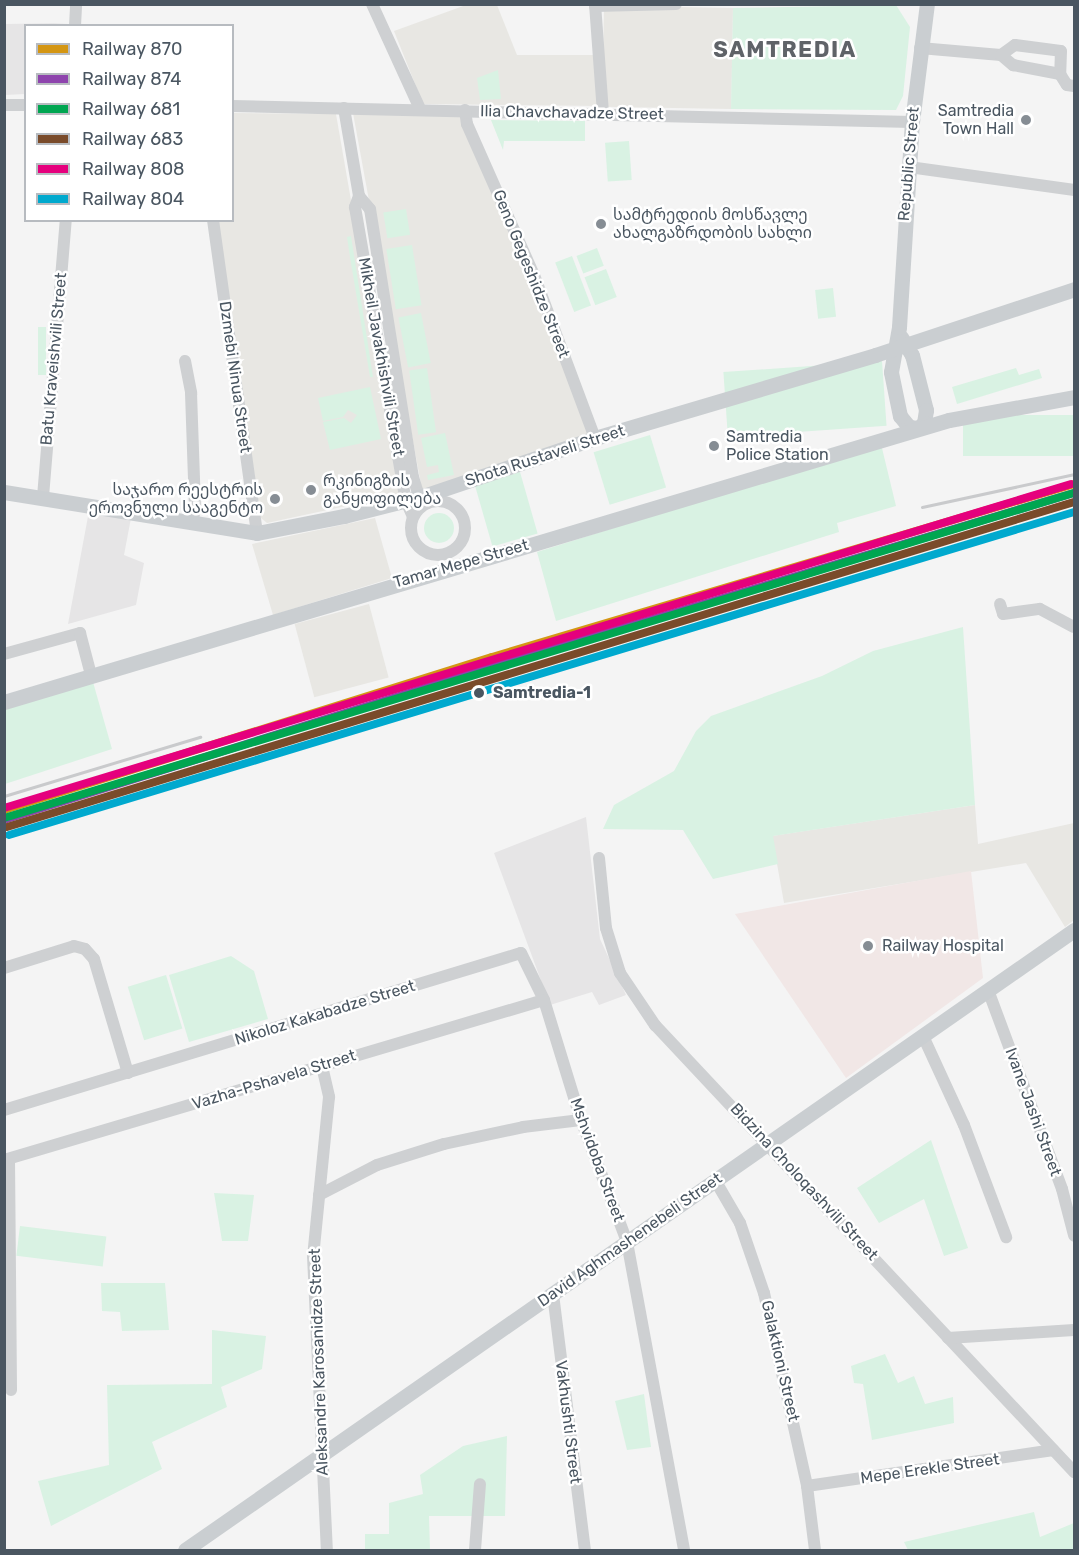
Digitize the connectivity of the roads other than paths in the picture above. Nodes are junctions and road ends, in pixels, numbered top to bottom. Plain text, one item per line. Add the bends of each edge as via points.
1 (76, 4) edge
2 (372, 4) edge
3 (676, 4) edge
4 (927, 4) edge
5 (595, 5) edge
6 (75, 24) edge
7 (920, 48) junction
8 (1000, 55) junction
9 (1060, 74) junction
10 (1074, 87) edge
11 (4, 105) edge
12 (24, 105) edge
13 (234, 106) edge
14 (344, 108) junction
15 (420, 110) junction
16 (465, 110) junction
17 (603, 112) junction
18 (912, 122) junction
19 (909, 167) junction
20 (1074, 190) edge
21 (359, 196) junction
22 (66, 222) edge
23 (213, 222) edge
24 (1074, 289) edge
25 (899, 325) junction
26 (906, 345) junction
27 (875, 355) junction
28 (185, 361) dead end
29 (1074, 397) edge
30 (918, 429) junction
31 (595, 438) junction
32 (4, 492) edge
33 (423, 496) junction
34 (43, 497) junction
35 (406, 501) junction
36 (440, 501) junction
37 (413, 517) junction
38 (192, 523) junction
39 (257, 533) junction
40 (462, 542) junction
41 (430, 555) junction
42 (459, 564) junction
43 (443, 570) junction
44 (1000, 604) dead end
45 (1074, 627) edge
46 (4, 654) edge
47 (91, 675) junction
48 (4, 702) edge
49 (599, 858) dead end
50 (1074, 930) edge
51 (521, 953) joint
52 (4, 968) edge
53 (988, 990) junction
54 (544, 1000) junction
55 (923, 1036) junction
56 (322, 1066) junction
57 (128, 1073) junction
58 (4, 1110) edge
59 (581, 1120) junction
60 (768, 1144) junction
61 (7, 1160) edge
62 (715, 1180) junction
63 (319, 1195) junction
64 (1074, 1235) edge
65 (1006, 1237) dead end
66 (627, 1242) junction
67 (553, 1294) junction
68 (1074, 1330) edge
69 (948, 1338) junction
70 (11, 1390) dead end
71 (1053, 1450) junction
72 (321, 1456) junction
73 (1070, 1462) edge
74 (1074, 1472) edge
75 (480, 1484) dead end
76 (807, 1485) junction
77 (185, 1551) edge
78 (327, 1551) edge
79 (475, 1551) edge
80 (585, 1551) edge
81 (684, 1551) edge
82 (815, 1551) edge

1 - 6 street
2 - 15 street
3 - 5 street
4 - 7 main road, Republic Street
5 - 17 street
7 - 8 street
7 - 18 main road, Republic Street
8 - 9 street via 1013,65
8 - 9 street via 1015,45 1061,51
9 - 10 street
11 - 12 street
13 - 14 street, Ilia Chavchavadze Street
14 - 15 street, Ilia Chavchavadze Street
14 - 21 street, Mikheil Javakhishvili Street
15 - 16 street, Ilia Chavchavadze Street
16 - 17 street, Ilia Chavchavadze Street
16 - 31 street, Geno Gegeshidze Street via 467,124 534,275
17 - 18 street, Ilia Chavchavadze Street
18 - 19 main road, Republic Street
19 - 20 street
19 - 25 main road, Republic Street
21 - 33 street, Mikheil Javakhishvili Street via 370,209 413,477
21 - 35 street, Mikheil Javakhishvili Street via 356,209
22 - 34 street, Batu Kraveishvili Street
23 - 39 street, Dzmebi Ninua Street
24 - 26 main road, Shota Rustaveli Street
25 - 26 main road, Republic Street
25 - 26 main road via 908,338
25 - 27 main road via 888,345
26 - 27 main road, Shota Rustaveli Street
26 - 30 main road via 926,410 924,423
26 - 30 main road, Republic Street via 891,372 900,416 909,427
27 - 31 main road, Shota Rustaveli Street
28 - 38 street via 191,393 195,509
29 - 30 main road, Tamar Mepe Street
30 - 42 main road, Tamar Mepe Street
31 - 33 main road, Shota Rustaveli Street
32 - 34 main road, Shota Rustaveli Street
33 - 35 main road, Shota Rustaveli Street
33 - 36 street
34 - 38 main road, Shota Rustaveli Street
35 - 37 street, Mikheil Javakhishvili Street
35 - 39 main road, Shota Rustaveli Street
36 - 37 street via 427,503
36 - 40 street via 453,505 463,515 466,528
37 - 41 street via 412,537
38 - 39 main road, Shota Rustaveli Street
40 - 41 street via 445,555
40 - 42 street
41 - 43 street
42 - 43 main road, Tamar Mepe Street
43 - 47 main road, Tamar Mepe Street
44 - 45 street via 1003,614 1040,609
46 - 47 street via 80,633
47 - 48 main road, Tamar Mepe Street
49 - 60 street, Bidzina Choloqashvili Street via 606,928 620,973 656,1025
50 - 53 main road, David Aghmashenebeli Street
51 - 54 street, Mshvidoba Street
51 - 57 street, Nikoloz Kakabadze Street
52 - 57 street via 75,946 85,949 94,959
53 - 55 main road, David Aghmashenebeli Street
53 - 64 street, Ivane Jashi Street via 1062,1190
54 - 56 street, Vazha-Pshavela Street
54 - 59 street, Mshvidoba Street
55 - 60 main road, David Aghmashenebeli Street
55 - 65 street via 964,1125
56 - 61 street, Vazha-Pshavela Street
56 - 63 street, Aleksandre Karosanidze Street via 329,1097
57 - 58 street, Nikoloz Kakabadze Street
59 - 63 street via 523,1127 444,1144 377,1165
59 - 66 street, Mshvidoba Street
60 - 62 main road, David Aghmashenebeli Street
60 - 69 street, Bidzina Choloqashvili Street
61 - 70 street
62 - 66 main road, David Aghmashenebeli Street
62 - 76 street, Galaktioni Street via 741,1224 764,1293
63 - 72 street, Aleksandre Karosanidze Street via 313,1256
66 - 67 main road, David Aghmashenebeli Street
66 - 81 street, Mshvidoba Street
67 - 72 main road, David Aghmashenebeli Street
67 - 80 street, Vakhushti Street
68 - 69 street
69 - 71 street, Bidzina Choloqashvili Street
71 - 73 street, Bidzina Choloqashvili Street
71 - 76 street, Mepe Erekle Street
72 - 77 main road, David Aghmashenebeli Street
72 - 78 street, Aleksandre Karosanidze Street
73 - 74 street, Bidzina Choloqashvili Street
75 - 79 street
76 - 82 street, Galaktioni Street

